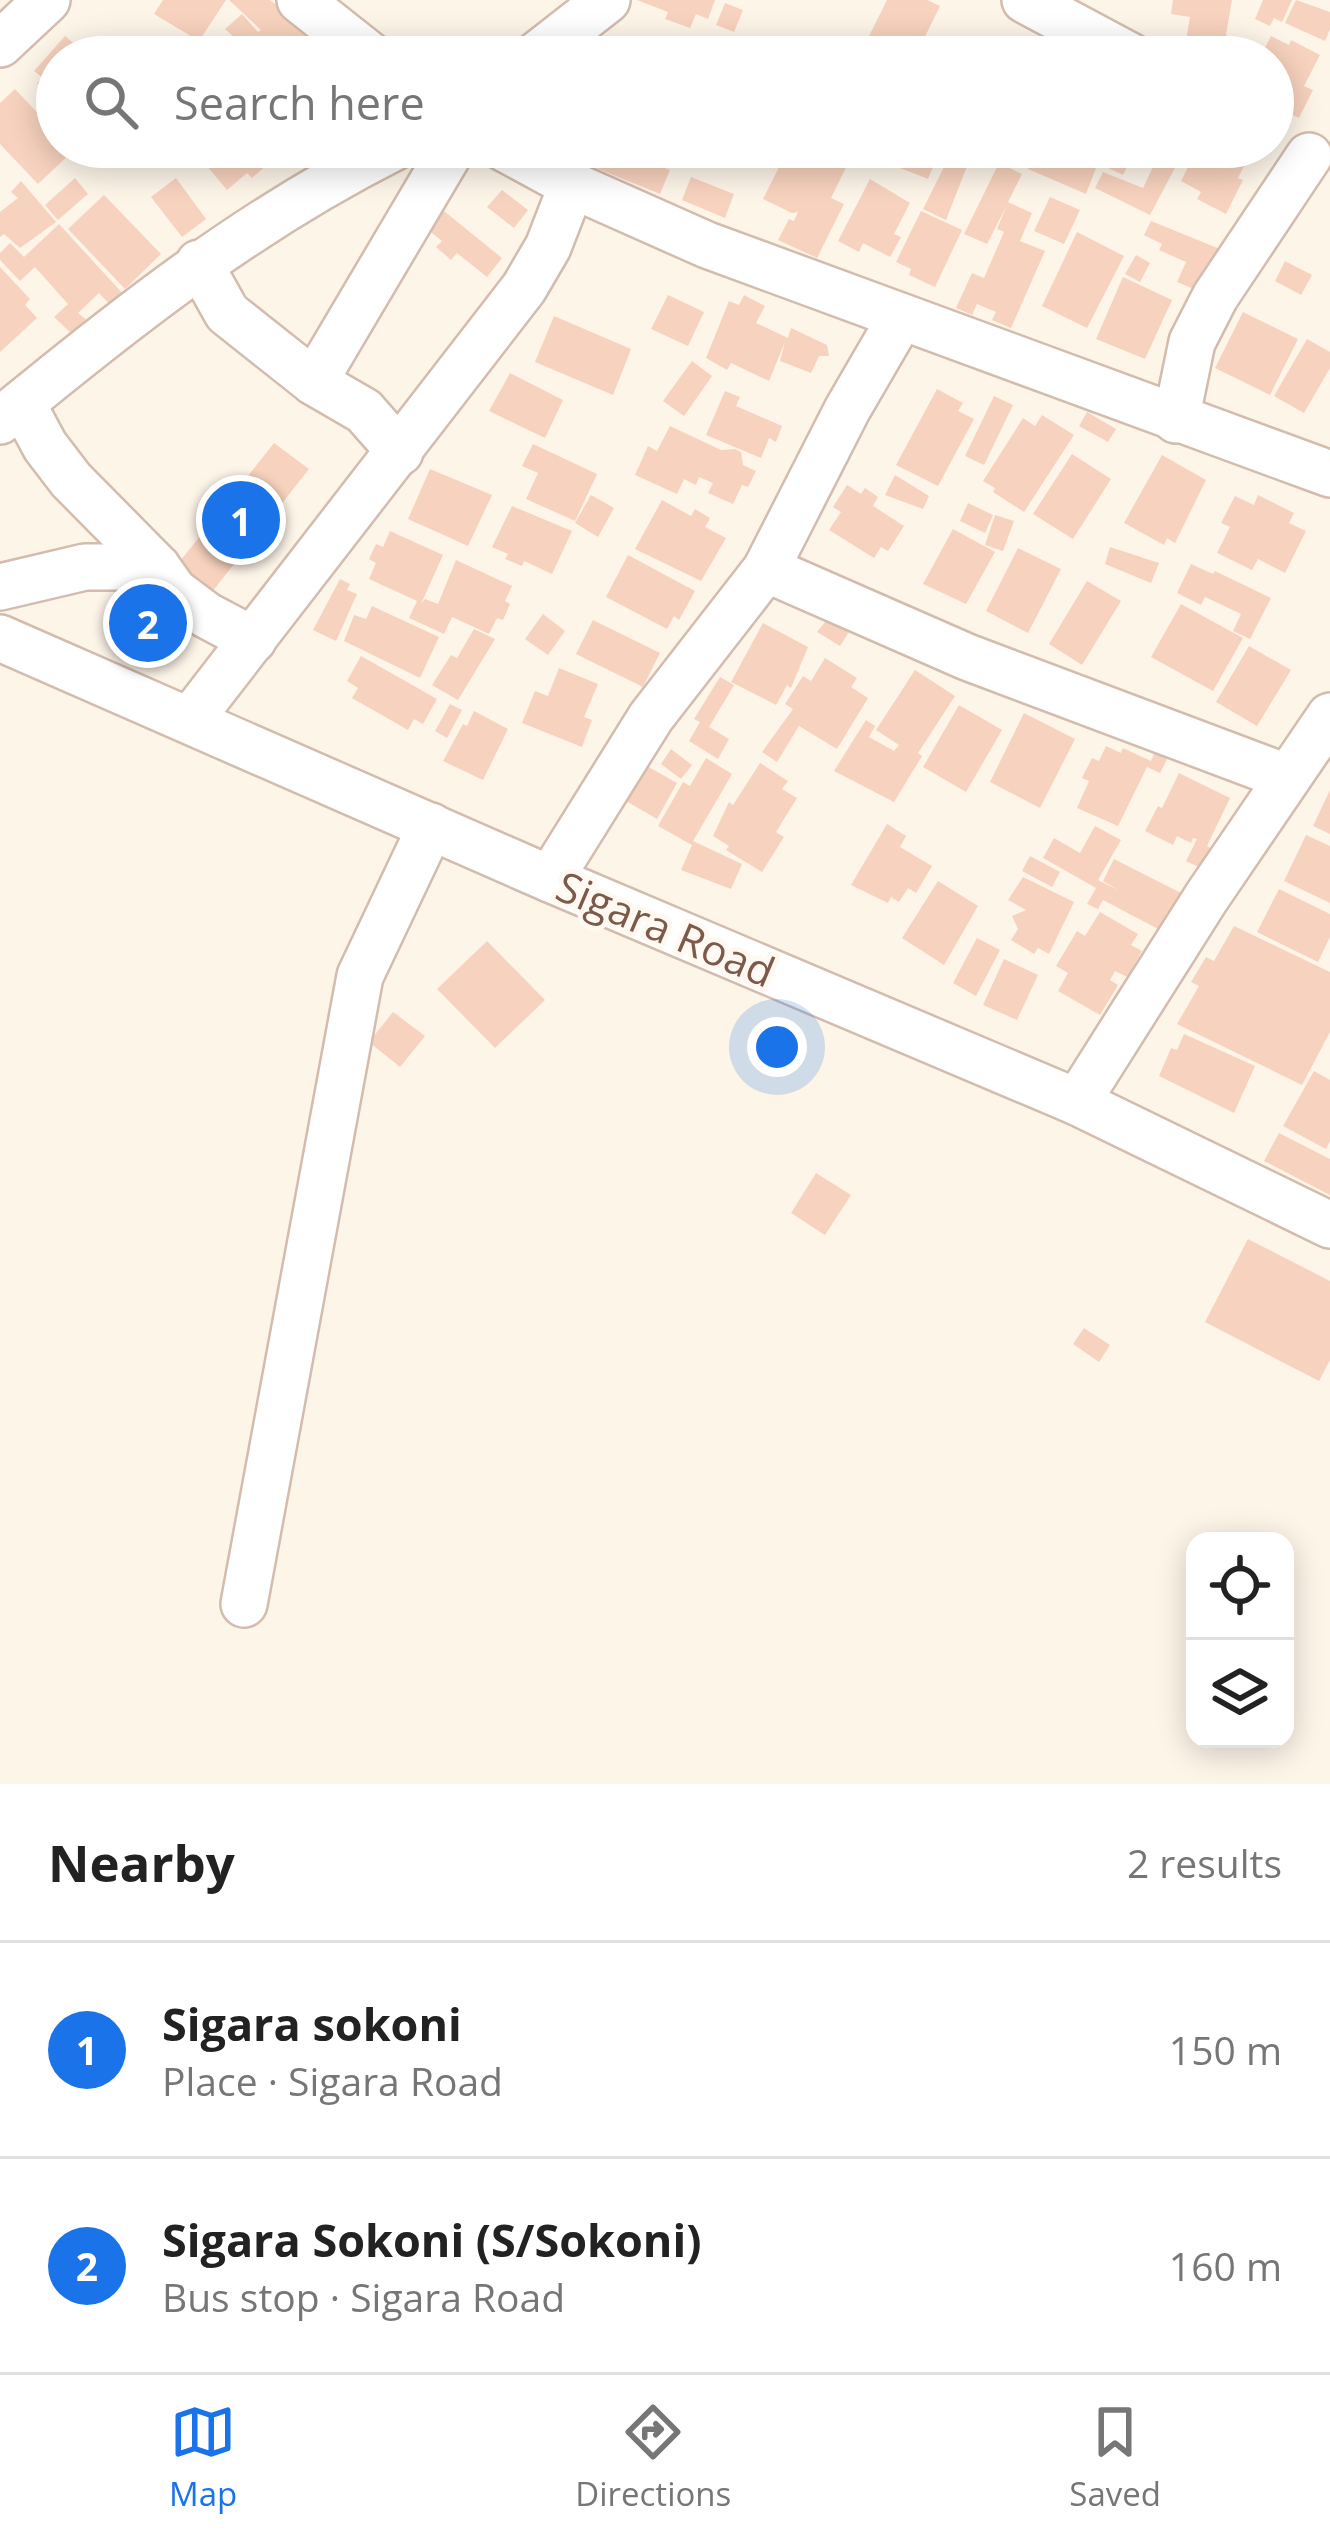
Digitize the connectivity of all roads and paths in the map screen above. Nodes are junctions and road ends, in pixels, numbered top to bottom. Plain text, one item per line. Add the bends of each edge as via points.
1 (47, 0) edge
2 (300, 0) edge
3 (607, 0) edge
4 (1025, 0) edge
5 (345, 36) edge
6 (561, 36) edge
7 (1093, 36) edge
8 (0, 44) edge
9 (1304, 152) edge
10 (356, 168) edge
11 (441, 168) edge
12 (541, 168) edge
13 (572, 185) junction
14 (199, 263) junction
15 (901, 316) junction
16 (314, 382) junction
17 (452, 386) junction
18 (364, 411) junction
19 (11, 412) edge
20 (1176, 420) junction
21 (400, 452) junction
22 (1330, 474) edge
23 (157, 568) junction
24 (766, 569) junction
25 (0, 587) edge
26 (0, 638) edge
27 (253, 640) junction
28 (1330, 716) edge
29 (190, 720) junction
30 (1286, 777) junction
31 (431, 826) junction
32 (550, 879) junction
33 (1076, 1102) junction
34 (1330, 1225) edge
35 (244, 1604) dead end

1 - 8 street
2 - 5 street
3 - 6 street
4 - 7 street
9 - 20 street via 1192,342
10 - 14 street
11 - 16 street
12 - 13 street
13 - 15 street
13 - 17 street via 548,247
14 - 16 street via 227,313
14 - 19 street
15 - 20 street
15 - 24 street
16 - 18 street
17 - 18 street
17 - 21 street
18 - 21 street
19 - 23 street
20 - 22 street
21 - 27 street
23 - 25 street via 86,568
23 - 27 street via 174,591
24 - 30 street via 967,657
24 - 32 street via 652,717
26 - 29 street, Sigara Road
27 - 29 street
28 - 30 street
29 - 31 street, Sigara Road
30 - 33 street
31 - 32 street, Sigara Road
31 - 35 street via 360,976
32 - 33 street, Sigara Road
33 - 34 street, Sigara Road

